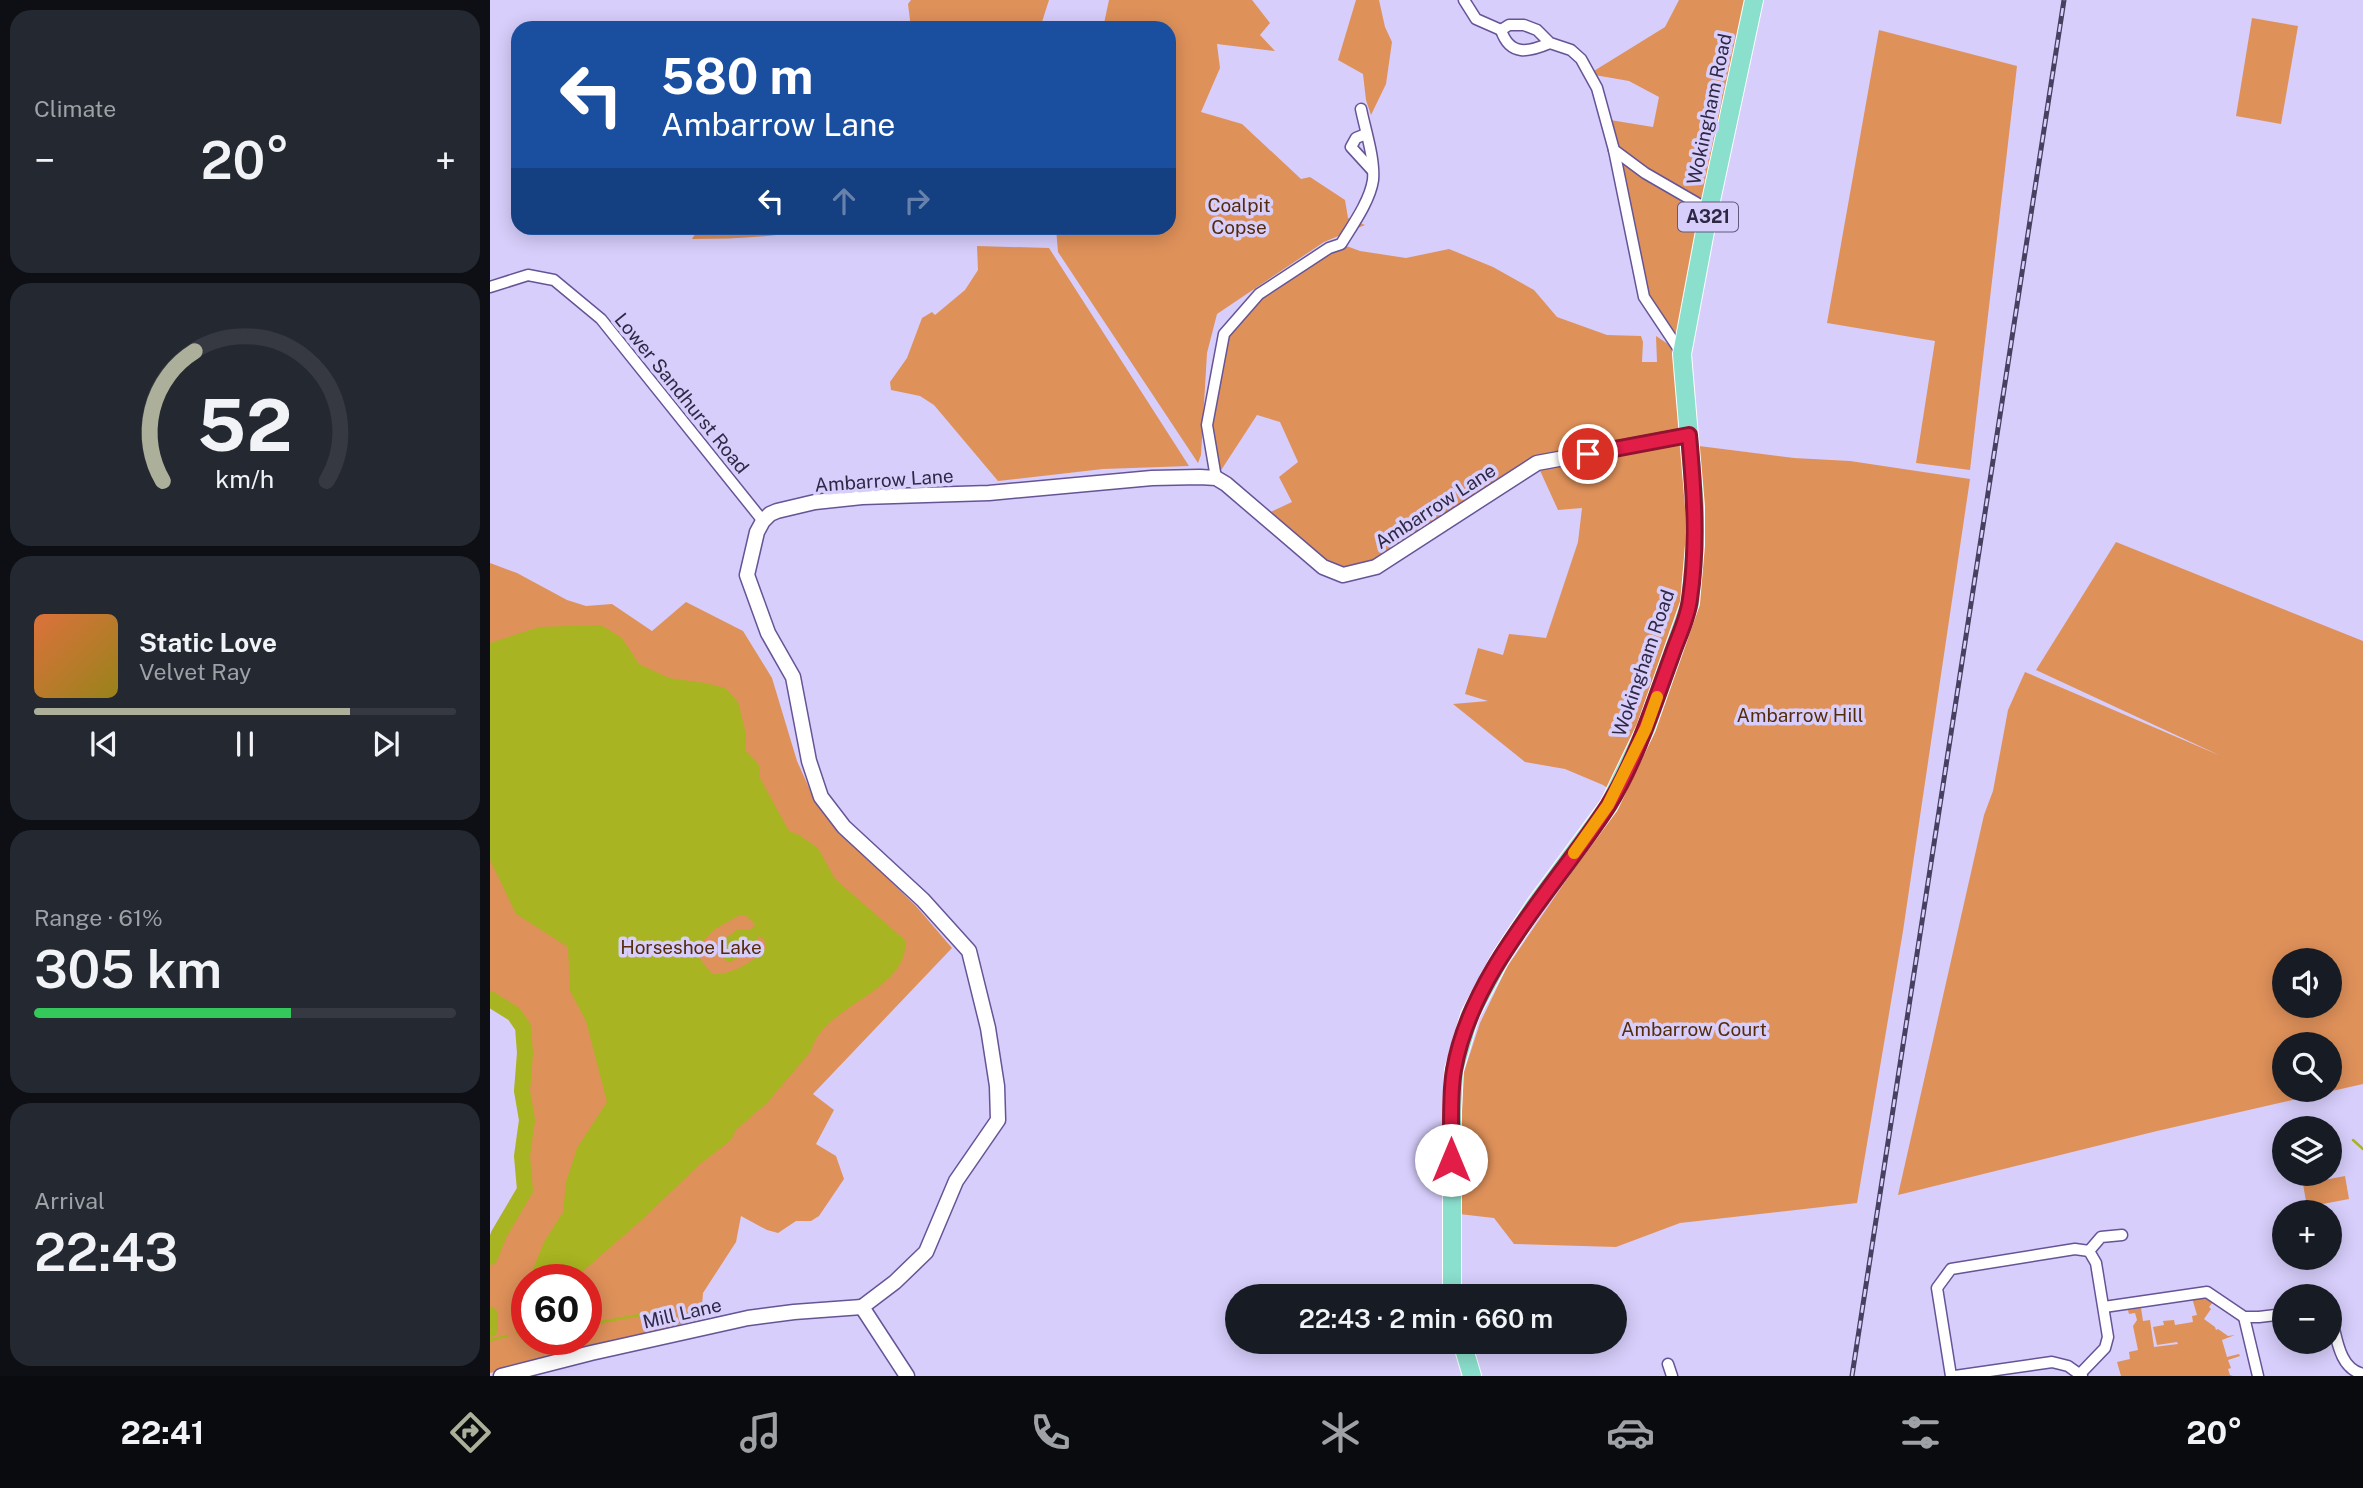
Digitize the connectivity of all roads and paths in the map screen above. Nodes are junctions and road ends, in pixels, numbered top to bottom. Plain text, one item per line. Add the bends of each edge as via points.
1 (1464, 0) edge
2 (1754, 0) edge
3 (1501, 30) junction
4 (1549, 43) junction
5 (1361, 108) dead end
6 (1366, 134) junction
7 (1614, 150) junction
8 (1372, 170) junction
9 (1709, 210) junction
10 (490, 286) edge
11 (1682, 354) junction
12 (1689, 435) junction
13 (1216, 478) junction
14 (763, 522) junction
15 (2122, 1235) dead end
16 (2089, 1251) junction
17 (1452, 1284) edge
18 (862, 1307) junction
19 (2104, 1307) junction
20 (2272, 1315) edge
21 (2244, 1317) junction
22 (1466, 1354) edge
23 (2342, 1354) edge
24 (1668, 1364) dead end
25 (507, 1374) edge
26 (2363, 1374) edge
27 (2081, 1375) edge
28 (906, 1376) edge
29 (1472, 1376) edge
30 (1672, 1376) edge
31 (1953, 1376) edge
32 (2259, 1376) edge

1 - 3 street via 1476,19
2 - 9 main road, Wokingham Road / A321
3 - 4 street via 1524,24
3 - 4 street via 1512,48 1529,52
4 - 7 street via 1571,50 1581,59 1597,88
5 - 6 street
6 - 8 street
6 - 8 street via 1356,138 1351,147
7 - 9 street
7 - 11 street via 1644,297
8 - 13 street via 1373,180 1361,212 1341,244 1259,294 1224,334 1207,425
9 - 11 main road, Wokingham Road / A321
10 - 14 street, Lower Sandhurst Road via 528,275 554,280 601,319
11 - 12 main road, Wokingham Road / A321
12 - 13 street, Ambarrow Lane via 1537,463 1377,567 1343,575 1323,567
12 - 17 main road, Wokingham Road / A321 via 1695,519 1690,603 1646,728 1608,805 1501,957 1471,1015 1454,1070
13 - 14 street, Ambarrow Lane via 1141,478 989,493 862,497 789,507
14 - 18 street via 747,575 768,633 793,677 809,761 821,797 844,827 923,900 968,951 997,1086 998,1120 957,1181 926,1252
15 - 16 street via 2101,1237
16 - 19 street via 2096,1263
16 - 31 street via 2075,1248 1951,1269 1937,1288
18 - 25 street, Mill Lane via 748,1318
18 - 28 street
19 - 21 street via 2207,1292
19 - 27 street via 2105,1348
20 - 21 street
21 - 32 street
22 - 29 main road
23 - 26 street via 2354,1372
24 - 30 street
27 - 31 street via 2052,1362

